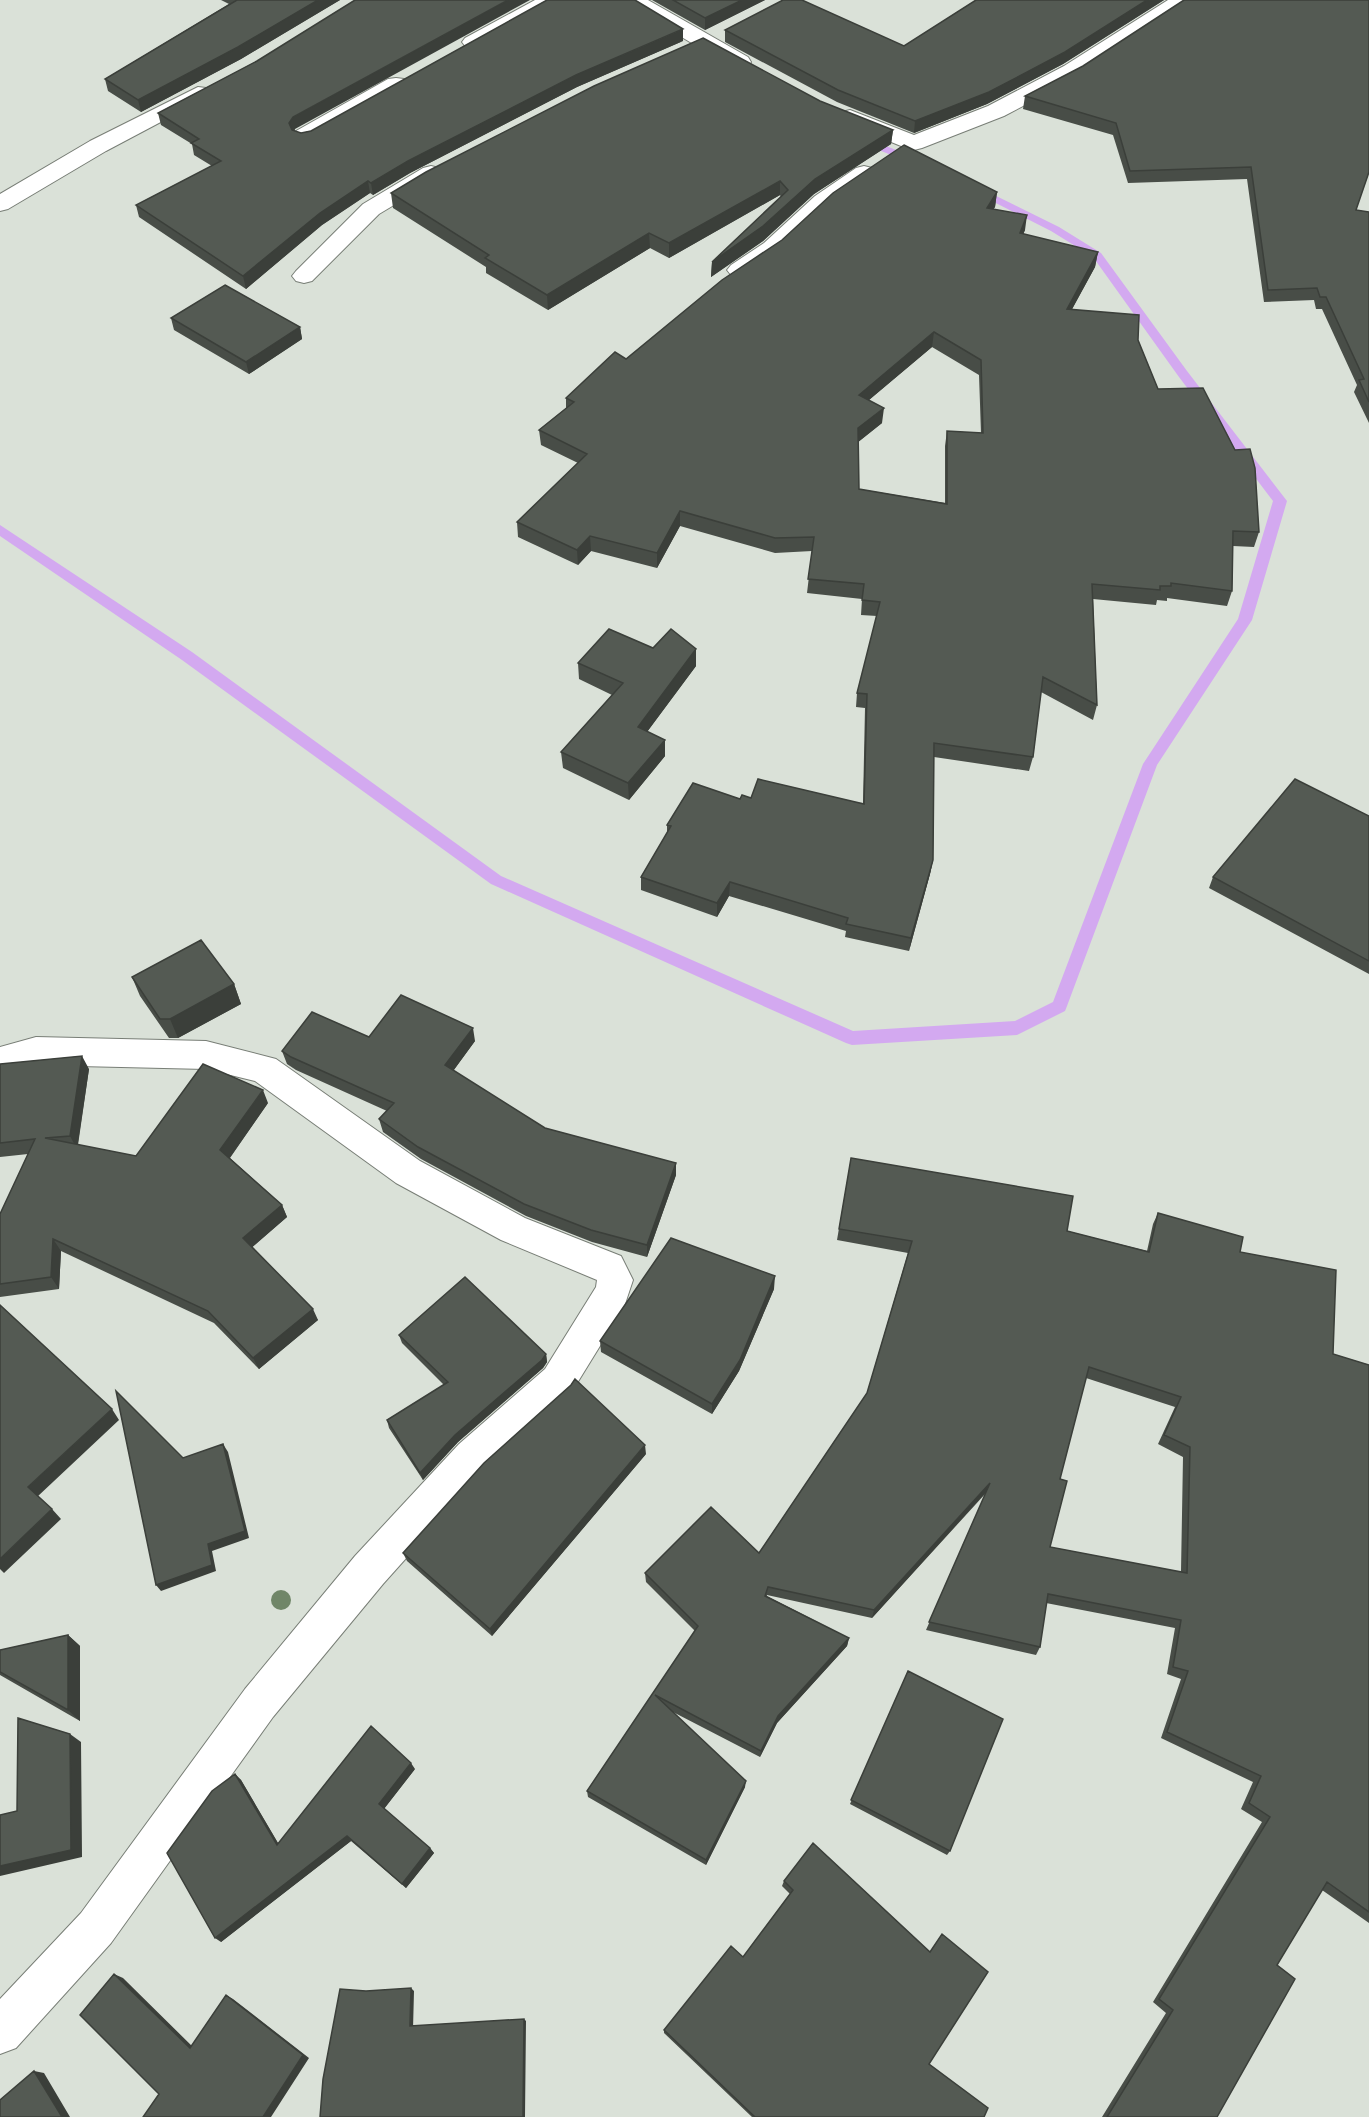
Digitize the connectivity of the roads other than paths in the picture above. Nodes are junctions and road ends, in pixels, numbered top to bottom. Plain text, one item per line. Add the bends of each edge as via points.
1 (550, 0) edge
2 (633, 0) edge
3 (1182, 0) edge
4 (726, 30) edge
5 (705, 40) junction
6 (459, 49) edge
7 (678, 53) edge
8 (754, 70) edge
9 (414, 74) edge
10 (220, 82) edge
11 (828, 109) edge
12 (304, 136) edge
13 (914, 143) junction
14 (455, 162) edge
15 (0, 204) edge
16 (304, 276) dead end
17 (723, 281) edge
18 (0, 1061) edge
19 (0, 2032) edge

1 - 6 street
2 - 5 street
3 - 13 street via 1063,76 996,111
4 - 5 street
5 - 7 street
5 - 8 street
9 - 12 street
10 - 15 street via 98,146
11 - 13 street
13 - 17 street via 823,201 772,248
14 - 16 street via 371,209
18 - 19 street via 36,1051 206,1055 264,1069 408,1172 513,1229 608,1267 615,1273 616,1282 558,1381 472,1457 369,1570 259,1703 96,1928

